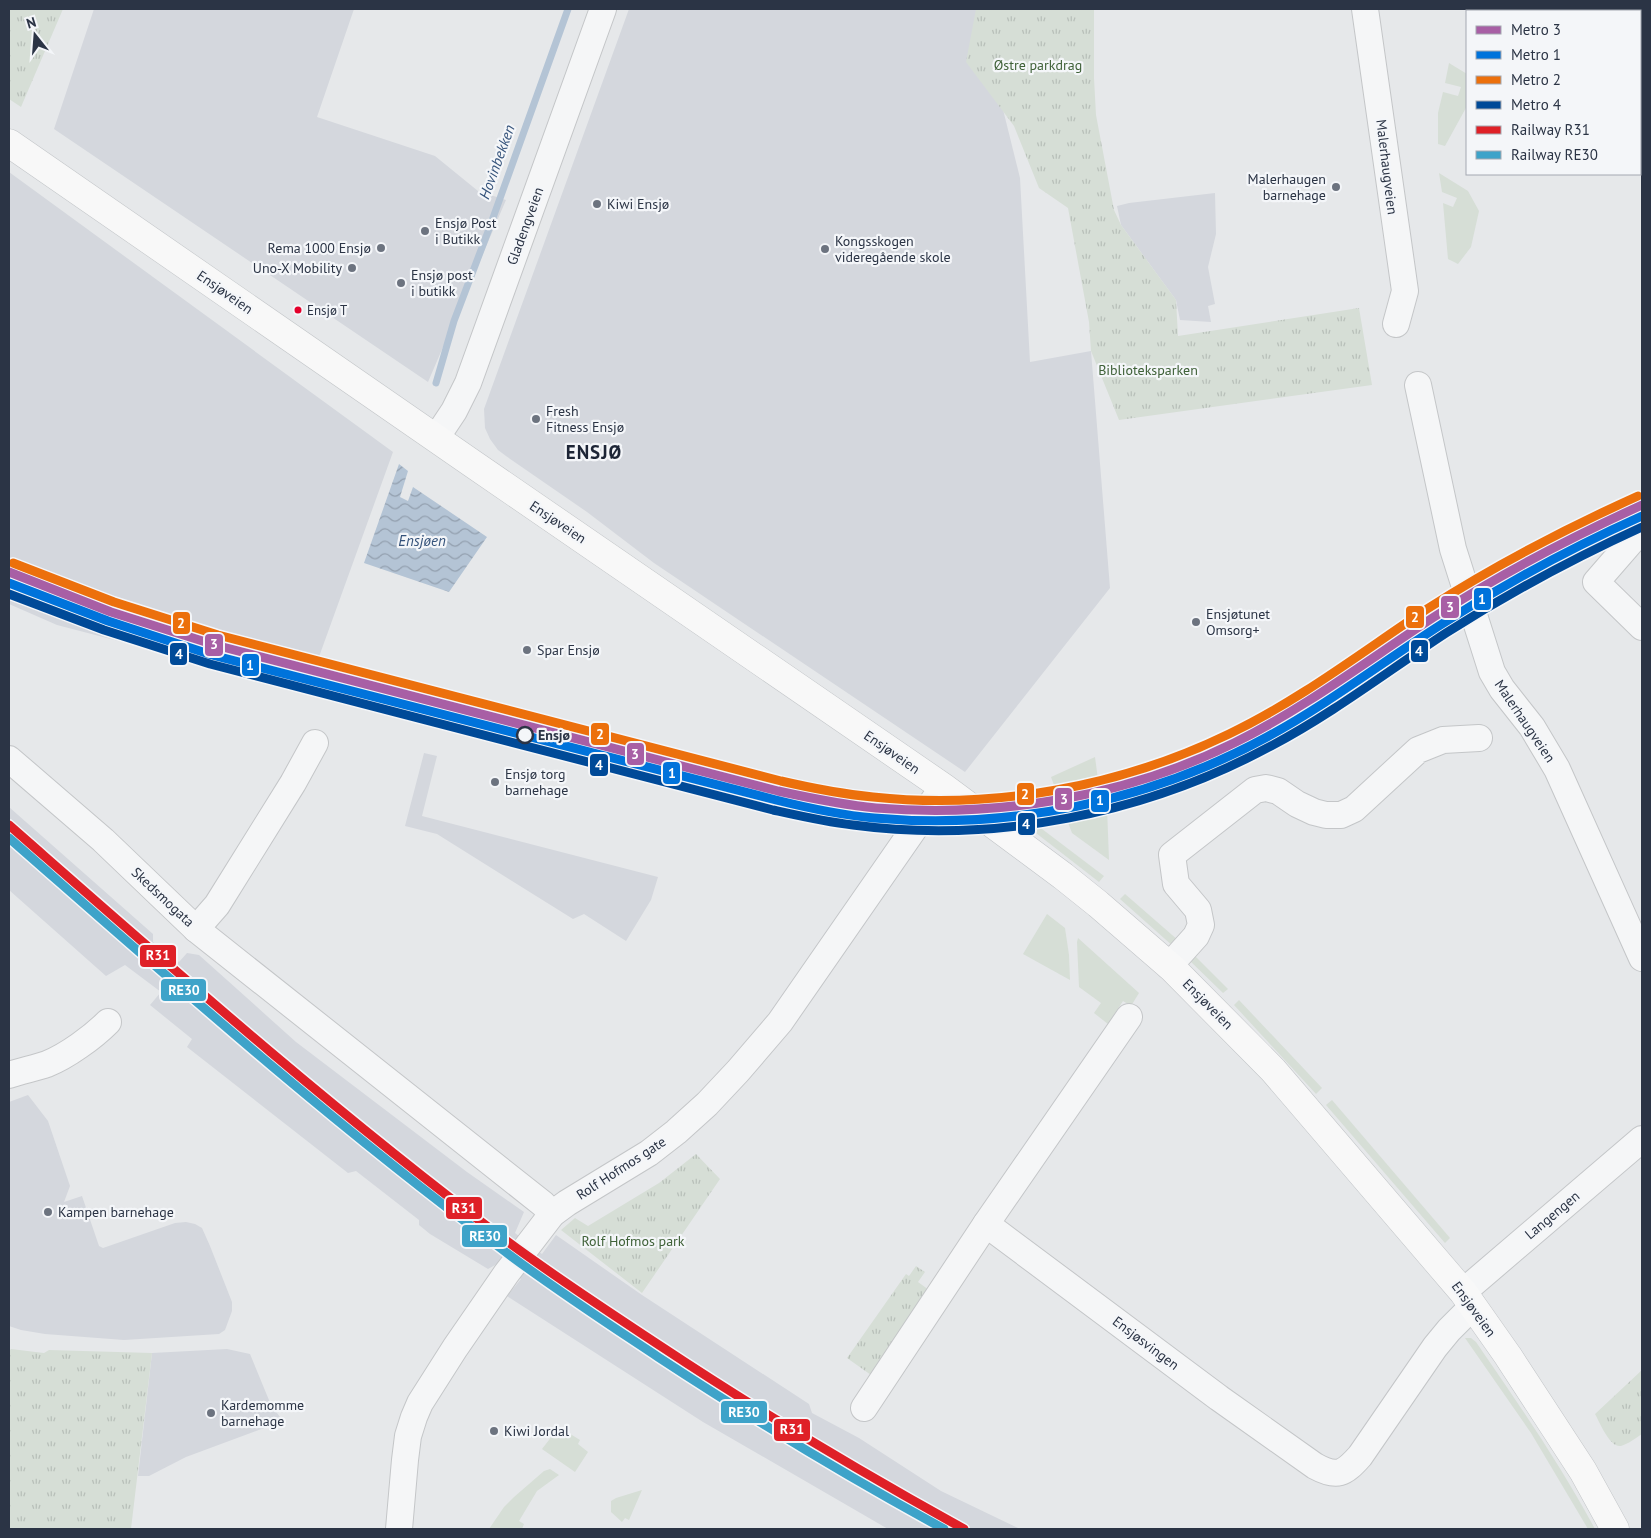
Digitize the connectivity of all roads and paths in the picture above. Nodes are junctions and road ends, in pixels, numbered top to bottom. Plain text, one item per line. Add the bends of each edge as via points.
1 (603, 9) edge
2 (1365, 9) edge
3 (9, 143) edge
4 (1396, 324) dead end
5 (1418, 385) dead end
6 (436, 438) junction
7 (1642, 529) edge
8 (1642, 627) edge
9 (1479, 738) dead end
10 (315, 743) dead end
11 (9, 759) edge
12 (943, 787) junction
13 (196, 929) junction
14 (1642, 958) edge
15 (1170, 966) junction
16 (1129, 1017) dead end
17 (108, 1022) dead end
18 (9, 1074) edge
19 (1642, 1139) edge
20 (552, 1214) junction
21 (986, 1224) junction
22 (1468, 1299) junction
23 (864, 1408) dead end
24 (398, 1529) edge
25 (1616, 1529) edge

1 - 6 street, Gladengveien via 467,386
2 - 4 street, Malerhaugveien via 1404,291
3 - 6 main road, Ensjøveien
5 - 14 street, Malerhaugveien via 1453,549 1492,672 1532,727 1557,769
6 - 12 main road, Ensjøveien
7 - 8 street via 1596,582
9 - 15 street via 1443,740 1418,750 1354,809 1341,815 1314,812 1266,788 1255,790 1172,855 1176,884 1198,910 1201,925 1196,936
10 - 13 street, Skedsmogata via 217,906
11 - 13 street, Skedsmogata via 103,840
12 - 15 main road, Ensjøveien via 1064,876
12 - 20 street, Rolf Hofmos gate via 786,1015 738,1071 707,1104 649,1154
13 - 20 street
15 - 22 main road, Ensjøveien via 1273,1070
16 - 21 street
17 - 18 street via 47,1064
19 - 22 street, Langengen
20 - 24 street, Rolf Hofmos gate via 454,1348 420,1403 408,1436
21 - 22 street, Ensjøsvingen via 1219,1398 1315,1466 1335,1474 1360,1456
21 - 23 street
22 - 25 main road, Ensjøveien via 1583,1471

